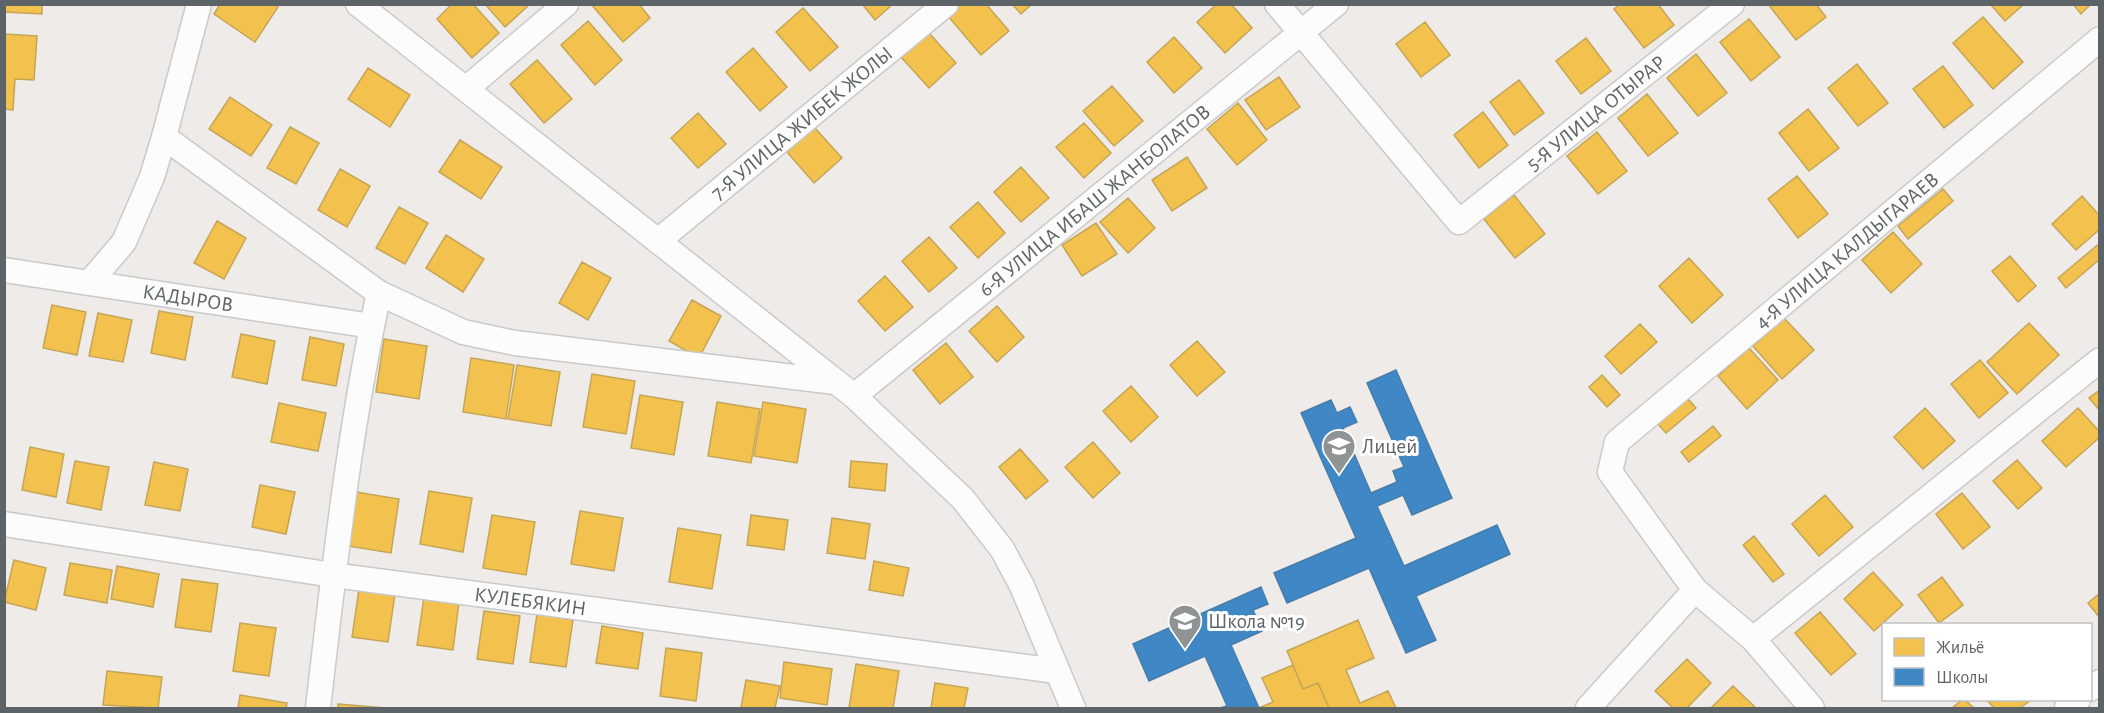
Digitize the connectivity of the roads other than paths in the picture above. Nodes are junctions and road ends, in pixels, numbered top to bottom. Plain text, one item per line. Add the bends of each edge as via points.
1 (199, 4) edge
2 (358, 4) edge
3 (566, 4) edge
4 (946, 4) edge
5 (1277, 4) edge
6 (1336, 4) edge
7 (1732, 4) edge
8 (1302, 32) junction
9 (2100, 39) edge
10 (466, 89) junction
11 (164, 137) junction
12 (658, 241) junction
13 (4, 270) edge
14 (89, 283) junction
15 (379, 293) junction
16 (372, 326) junction
17 (2100, 360) edge
18 (845, 389) junction
19 (4, 524) edge
20 (333, 575) junction
21 (1695, 590) junction
22 (1753, 639) junction
23 (1057, 671) junction
24 (318, 708) edge
25 (1073, 708) edge
26 (1588, 708) edge
27 (1812, 708) edge

1 - 11 street
2 - 10 street
3 - 10 street
4 - 12 street, 7-Я УЛИЦА ЖИБЕК ЖОЛЫ
5 - 8 street
6 - 8 street, 6-Я УЛИЦА ИБАШ ЖАНБОЛАТОВ
7 - 8 street, 5-Я УЛИЦА ОТЫРАР via 1459,222
8 - 18 street, 6-Я УЛИЦА ИБАШ ЖАНБОЛАТОВ
9 - 21 street, 4-Я УЛИЦА КАЛДЫГАРАЕВ via 1617,442 1610,472
10 - 12 street
11 - 14 street via 152,177 124,242
11 - 15 street
12 - 18 street
13 - 14 street, КАДЫРОВ
14 - 16 street, КАДЫРОВ
15 - 16 street
15 - 18 street via 463,332 515,343
16 - 20 street
17 - 22 street
18 - 23 street via 963,499 1002,549 1022,586
19 - 20 street, КУЛЕБЯКИН
20 - 23 street, КУЛЕБЯКИН
20 - 24 street
21 - 22 street
21 - 26 street
22 - 27 street
23 - 25 street

